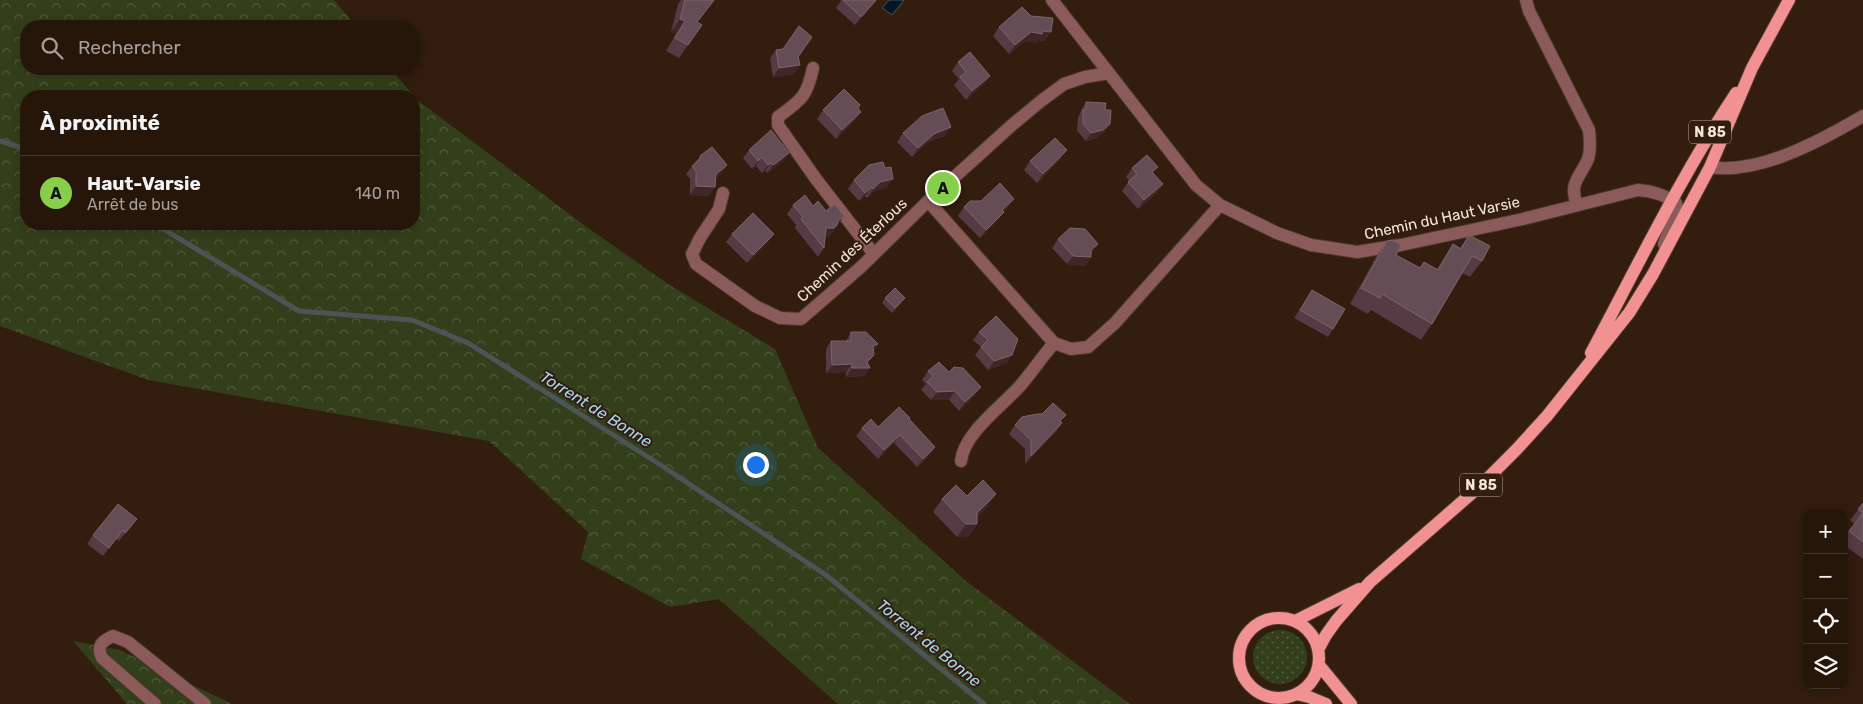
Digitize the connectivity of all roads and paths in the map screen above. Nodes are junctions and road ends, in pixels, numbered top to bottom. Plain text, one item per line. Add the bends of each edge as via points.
1 (1052, 0) edge
2 (1526, 0) edge
3 (1788, 0) edge
4 (813, 68) dead end
5 (1752, 68) junction
6 (1109, 73) junction
7 (1863, 116) edge
8 (1710, 167) junction
9 (723, 193) dead end
10 (1671, 199) junction
11 (928, 201) junction
12 (1578, 204) junction
13 (1220, 205) junction
14 (874, 254) junction
15 (1653, 274) junction
16 (1054, 343) junction
17 (1580, 375) junction
18 (961, 460) dead end
19 (1370, 582) junction
20 (1295, 621) junction
21 (1318, 650) junction
22 (1318, 665) junction
23 (1296, 694) junction
24 (156, 704) edge
25 (205, 704) edge
26 (1326, 704) edge
27 (1351, 704) edge

1 - 6 street, Chemin du Haut Varsie
2 - 12 street via 1589,130 1588,158 1574,188
3 - 5 main road, N 85
4 - 14 street via 804,96 778,117 778,125
5 - 8 main road, N 85
5 - 10 main road, N 85
6 - 11 street, Chemin des Éterlous via 1064,84 1012,125
6 - 13 street, Chemin du Haut Varsie via 1196,185
7 - 8 street via 1830,136 1772,161 1727,168
8 - 15 main road, N 85
9 - 14 street, Chemin des Éterlous via 719,209 692,254 696,264 755,306 780,318 801,319
10 - 12 street, Chemin du Haut Varsie via 1638,190
10 - 15 street via 1677,208
10 - 17 main road, N 85
11 - 14 street, Chemin des Éterlous
11 - 16 street
12 - 13 street, Chemin du Haut Varsie via 1505,223 1357,252 1310,245
13 - 16 street via 1115,323 1088,348 1070,349
15 - 17 main road, N 85 via 1629,313
16 - 18 street via 1020,385 972,435 962,450
17 - 19 main road, N 85 via 1547,416 1479,487
19 - 20 main road, N 85
19 - 21 main road, N 85 via 1326,634
20 - 21 main road via 1314,638
20 - 23 main road via 1270,619 1258,624 1248,633 1239,657 1241,670 1255,690 1276,698
21 - 22 main road
22 - 23 main road via 1307,687
22 - 27 main road
23 - 26 main road
24 - 25 street via 102,658 98,652 105,640 113,636 128,642

